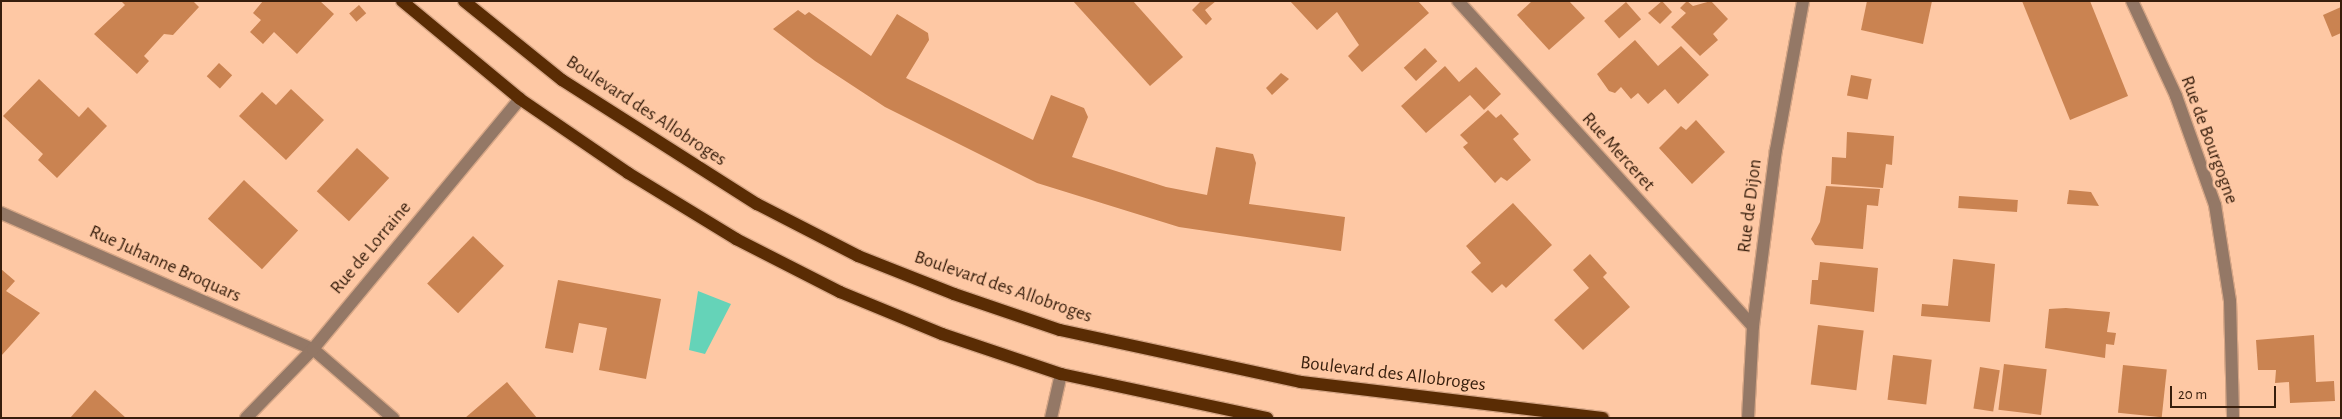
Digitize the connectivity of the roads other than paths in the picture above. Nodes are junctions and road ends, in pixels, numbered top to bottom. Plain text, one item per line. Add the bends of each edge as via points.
1 (402, 1) edge
2 (464, 1) edge
3 (1458, 1) edge
4 (1803, 1) edge
5 (2132, 1) edge
6 (520, 99) junction
7 (1, 213) edge
8 (1753, 326) junction
9 (313, 349) junction
10 (1061, 374) junction
11 (246, 418) edge
12 (393, 418) edge
13 (1051, 418) edge
14 (1266, 418) edge
15 (1602, 418) edge
16 (1748, 418) edge
17 (2233, 418) edge

1 - 6 main road
2 - 15 main road, Boulevard des Allobroges via 562,80 757,204 858,256 954,294 1060,330 1301,382
3 - 8 street, Rue Merceret
4 - 8 street, Rue de Dijon via 1776,150
5 - 17 street, Rue de Bourgogne via 2176,96 2215,204 2230,301
6 - 9 street, Rue de Lorraine
6 - 10 main road via 628,173 762,252 932,330
7 - 9 street, Rue Juhanne Broquars
8 - 16 street, Rue de Dijon
9 - 11 street, Rue de Lorraine
9 - 12 street, Rue Juhanne Broquars
10 - 13 street
10 - 14 main road

